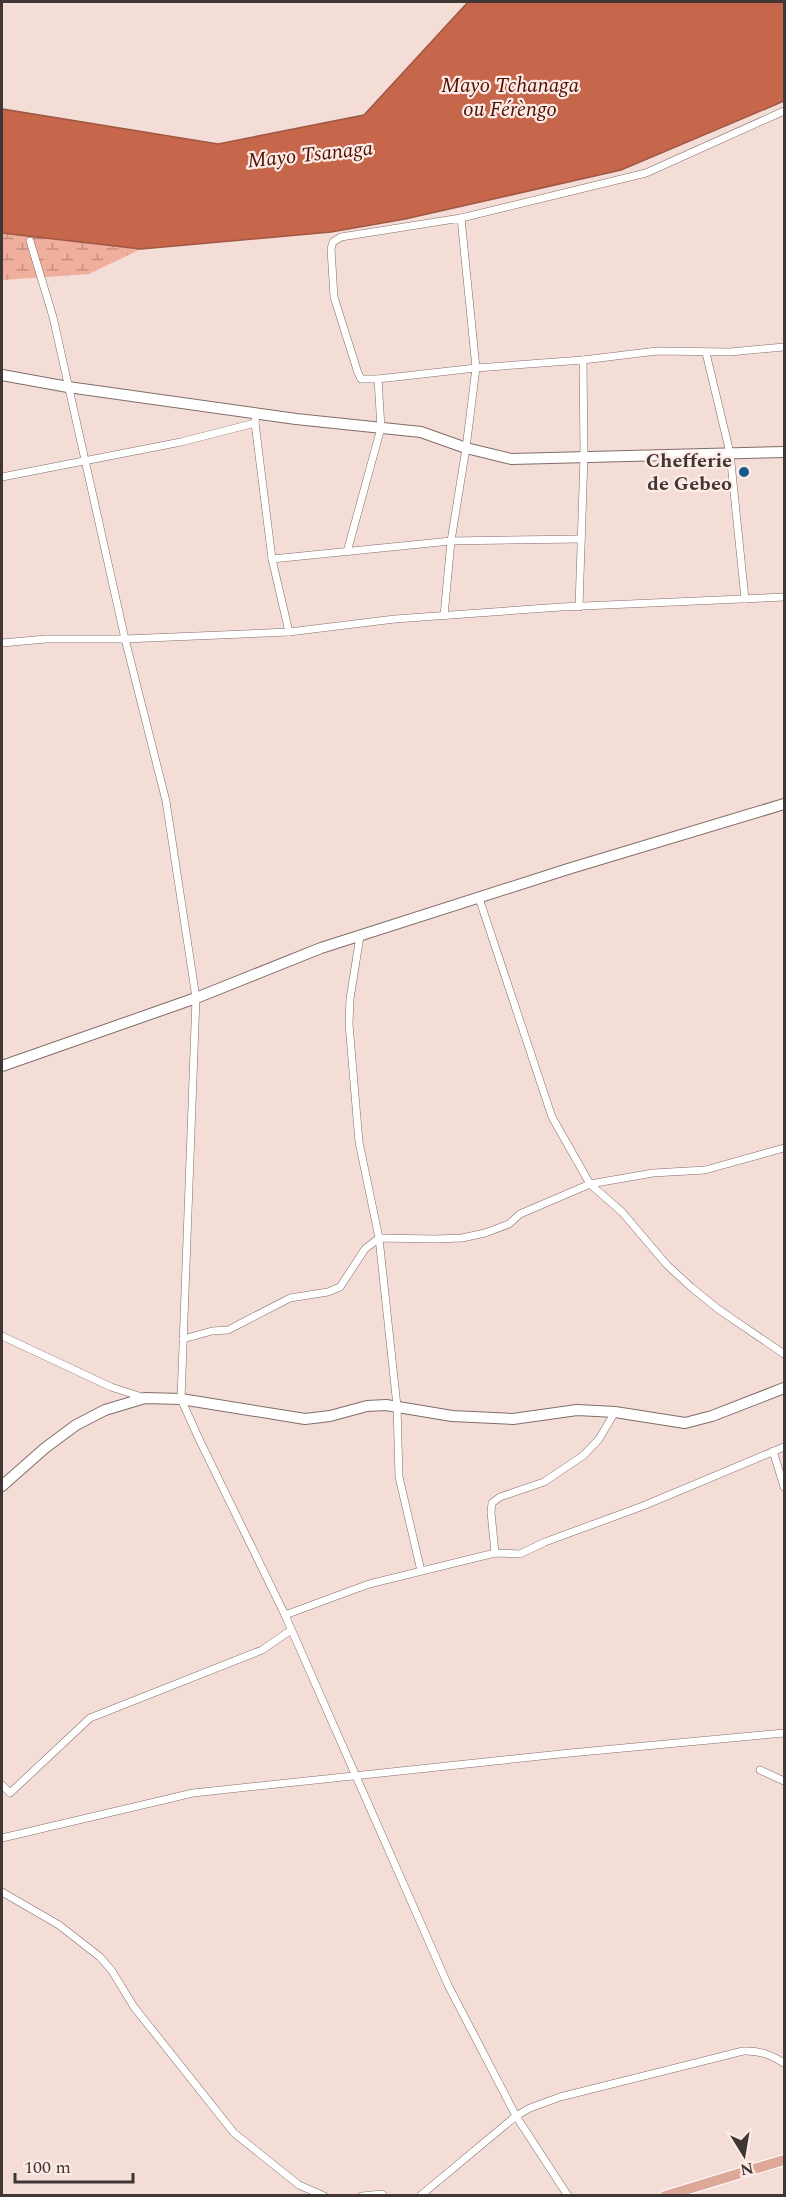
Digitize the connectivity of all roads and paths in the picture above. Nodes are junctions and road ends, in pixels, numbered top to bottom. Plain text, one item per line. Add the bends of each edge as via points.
1 (784, 111) edge
2 (461, 218) junction
3 (30, 242) dead end
4 (784, 347) edge
5 (705, 352) junction
6 (583, 360) junction
7 (476, 368) junction
8 (2, 375) edge
9 (378, 380) junction
10 (68, 387) junction
11 (255, 418) junction
12 (381, 428) junction
13 (466, 448) junction
14 (784, 452) edge
15 (730, 453) junction
16 (584, 456) junction
17 (85, 460) junction
18 (2, 477) edge
19 (581, 539) junction
20 (452, 542) junction
21 (347, 552) junction
22 (272, 559) junction
23 (784, 597) edge
24 (745, 599) junction
25 (579, 607) junction
26 (444, 616) junction
27 (289, 632) junction
28 (125, 639) junction
29 (2, 643) edge
30 (784, 806) edge
31 (478, 898) junction
32 (360, 936) junction
33 (196, 998) junction
34 (2, 1066) edge
35 (784, 1148) edge
36 (590, 1184) junction
37 (379, 1238) junction
38 (2, 1336) edge
39 (183, 1339) junction
40 (784, 1354) edge
41 (784, 1388) edge
42 (145, 1398) junction
43 (182, 1399) junction
44 (397, 1406) junction
45 (615, 1412) junction
46 (784, 1447) edge
47 (773, 1451) junction
48 (2, 1486) edge
49 (784, 1487) edge
50 (495, 1553) junction
51 (421, 1571) junction
52 (285, 1615) junction
53 (291, 1630) junction
54 (784, 1734) edge
55 (760, 1770) dead end
56 (356, 1777) junction
57 (784, 1781) edge
58 (2, 1785) edge
59 (2, 1838) edge
60 (2, 1892) edge
61 (784, 2063) edge
62 (516, 2116) junction
63 (784, 2160) edge
64 (324, 2196) edge
65 (362, 2196) edge
66 (384, 2196) edge
67 (420, 2196) edge
68 (568, 2196) edge
69 (665, 2196) edge

1 - 2 street via 646,173
2 - 7 street
2 - 9 street via 341,237 333,242 334,297 358,374 361,379
3 - 10 street via 45,286
4 - 5 street
5 - 6 street via 657,351
5 - 15 street
6 - 7 street
6 - 16 street
7 - 9 street
7 - 13 street
8 - 10 street
9 - 12 street
10 - 11 street
10 - 17 street
11 - 12 street
11 - 17 street via 181,442
11 - 22 street
12 - 13 street via 421,432
12 - 21 street
13 - 16 street via 511,459
13 - 20 street
14 - 15 street
15 - 16 street
15 - 24 street
16 - 19 street
17 - 18 street
17 - 28 street
19 - 20 street
19 - 25 street
20 - 21 street
20 - 26 street
21 - 22 street
22 - 27 street
23 - 24 street
24 - 25 street
25 - 26 street
26 - 27 street
27 - 28 street
28 - 29 street
28 - 33 street via 166,801
30 - 31 street
31 - 32 street
31 - 36 street via 552,1117
32 - 33 street
32 - 37 street via 349,1024 359,1142
33 - 34 street
33 - 39 street
35 - 36 street via 705,1170 653,1173
36 - 37 street via 485,1233 462,1238
36 - 40 street via 622,1212 691,1287
37 - 39 street via 366,1249 340,1287 290,1298 228,1330
37 - 44 street
38 - 42 street via 111,1387
39 - 43 street
41 - 45 street via 685,1423
42 - 43 street
42 - 48 street via 105,1410 76,1425
43 - 44 street via 305,1419 367,1406
43 - 52 street
44 - 45 street via 452,1416 513,1419 577,1410
44 - 51 street via 399,1477
45 - 50 street via 584,1455 544,1482 492,1503
46 - 47 street
47 - 49 street
47 - 50 street via 520,1554
50 - 51 street
51 - 52 street via 369,1584
52 - 53 street
53 - 56 street
53 - 58 street via 262,1650 90,1718 10,1792
54 - 56 street
55 - 57 street
56 - 59 street via 193,1793
56 - 62 street via 448,1985
60 - 64 street via 59,1925 100,1957 134,2007 234,2133 299,2185
61 - 62 street via 768,2054 743,2051 560,2097
62 - 67 street
62 - 68 street
63 - 69 main road
65 - 66 street

